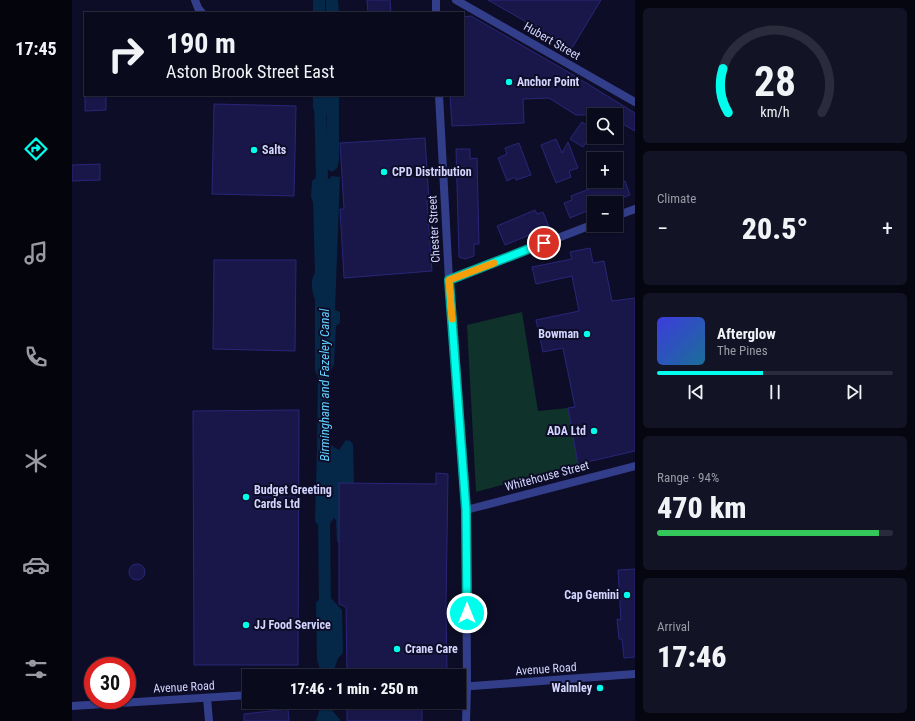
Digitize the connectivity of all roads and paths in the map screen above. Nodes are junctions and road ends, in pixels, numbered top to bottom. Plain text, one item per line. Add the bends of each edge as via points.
1 (195, 0) edge
2 (436, 0) edge
3 (456, 0) edge
4 (201, 12) edge
5 (436, 12) edge
6 (439, 96) edge
7 (635, 102) edge
8 (635, 209) edge
9 (623, 213) edge
10 (587, 227) edge
11 (449, 280) junction
12 (635, 466) edge
13 (466, 510) junction
14 (463, 669) edge
15 (635, 674) edge
16 (466, 687) edge
17 (242, 696) edge
18 (207, 698) junction
19 (72, 706) edge
20 (465, 709) edge
21 (209, 721) edge
22 (466, 721) edge

1 - 4 street
2 - 5 street
3 - 7 street, Hubert Street
6 - 11 street, Chester Street
8 - 9 street
10 - 11 street
11 - 13 street, Chester Street
12 - 13 street, Whitehouse Street
13 - 14 street, Chester Street
15 - 16 street, Avenue Road
17 - 18 street, Avenue Road
18 - 19 street, Avenue Road
18 - 21 street
20 - 22 street, Chester Street

